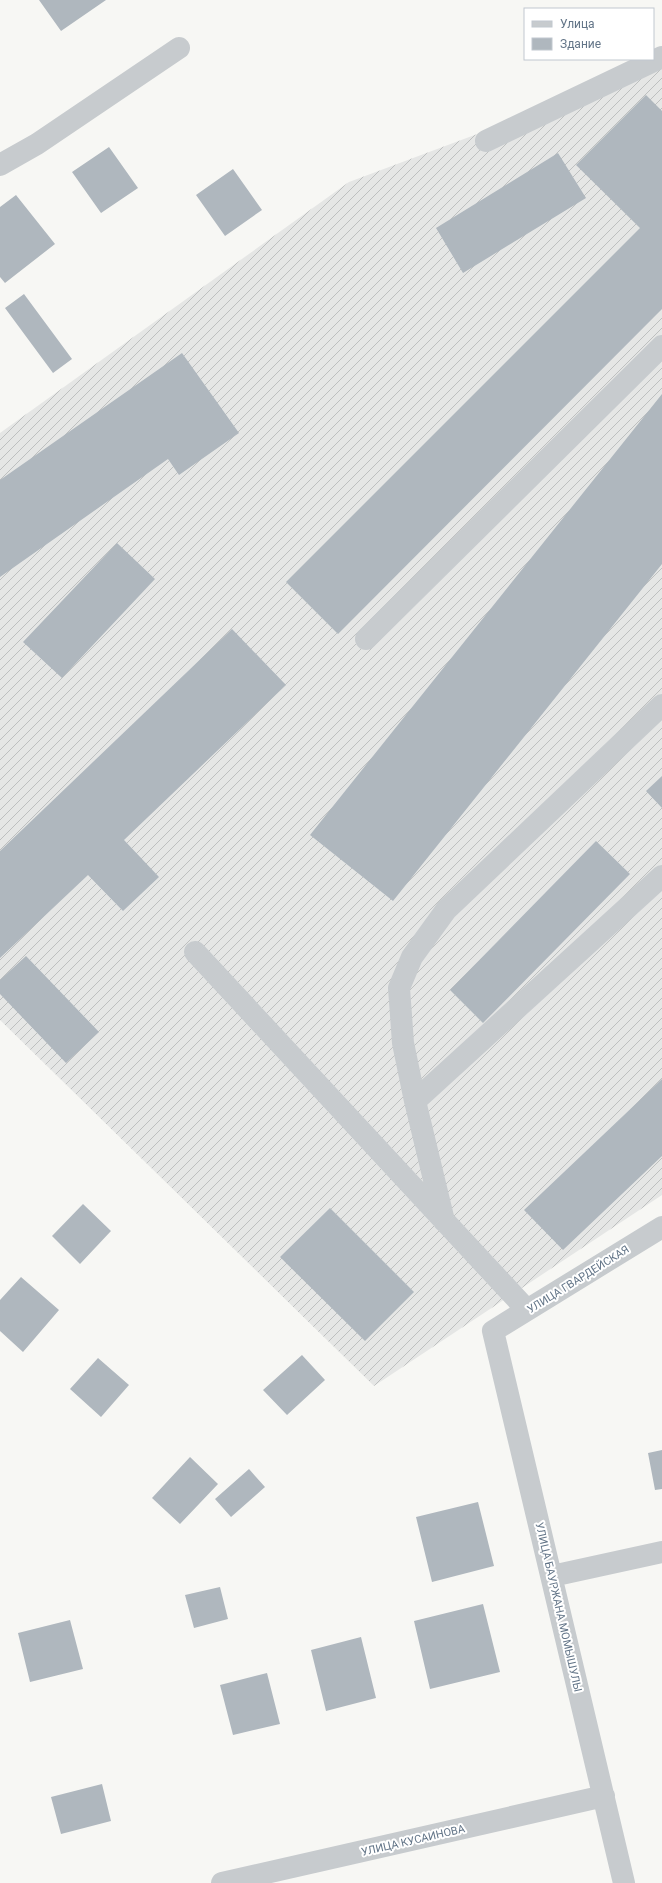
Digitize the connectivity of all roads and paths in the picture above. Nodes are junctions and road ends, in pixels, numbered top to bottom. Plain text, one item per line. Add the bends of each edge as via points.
1 (179, 48) dead end
2 (662, 57) edge
3 (486, 141) dead end
4 (0, 165) edge
5 (662, 346) edge
6 (366, 639) dead end
7 (662, 705) edge
8 (662, 876) edge
9 (195, 952) dead end
10 (414, 1101) junction
11 (444, 1221) junction
12 (662, 1227) edge
13 (527, 1310) junction
14 (493, 1331) joint
15 (662, 1552) edge
16 (552, 1576) junction
17 (604, 1796) junction
18 (222, 1883) edge
19 (624, 1883) edge

1 - 4 street via 37,144
2 - 3 street
5 - 6 street
7 - 10 street via 446,910 412,957 399,988 403,1043
8 - 10 street
9 - 11 street
10 - 11 street
11 - 13 street
12 - 13 street, УЛИЦА ГВАРДЕЙСКАЯ
13 - 14 street, УЛИЦА ГВАРДЕЙСКАЯ
14 - 16 street, УЛИЦА БАУРЖАНА МОМЫШУЛЫ
15 - 16 street
16 - 17 street, УЛИЦА БАУРЖАНА МОМЫШУЛЫ
17 - 18 street, УЛИЦА КУСАИНОВА
17 - 19 street, УЛИЦА БАУРЖАНА МОМЫШУЛЫ

